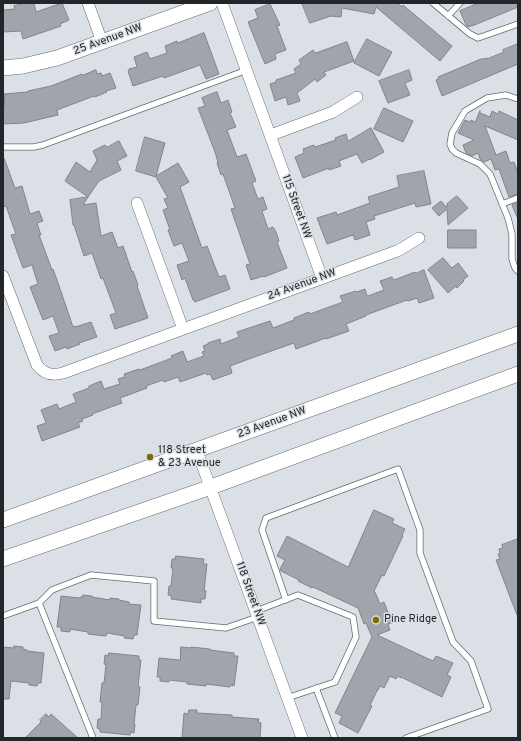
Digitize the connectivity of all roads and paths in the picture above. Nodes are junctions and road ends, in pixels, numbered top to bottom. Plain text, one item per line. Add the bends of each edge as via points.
1 (88, 3) edge
2 (210, 3) edge
3 (222, 3) edge
4 (433, 3) edge
5 (460, 3) edge
6 (448, 16) junction
7 (518, 24) edge
8 (102, 42) junction
9 (3, 68) edge
10 (247, 70) junction
11 (357, 97) dead end
12 (518, 99) edge
13 (271, 135) junction
14 (3, 147) edge
15 (518, 198) edge
16 (137, 203) dead end
17 (502, 204) junction
18 (419, 238) dead end
19 (518, 270) edge
20 (3, 276) edge
21 (322, 278) junction
22 (183, 329) junction
23 (518, 334) edge
24 (518, 370) edge
25 (511, 377) edge
26 (197, 451) junction
27 (211, 487) junction
28 (3, 520) edge
29 (3, 559) edge
30 (286, 600) junction
31 (40, 602) junction
32 (257, 614) junction
33 (3, 616) edge
34 (316, 688) junction
35 (287, 698) junction
36 (93, 738) edge
37 (302, 738) edge
38 (335, 738) edge
39 (406, 738) edge

1 - 8 street
2 - 8 main road, 25 Avenue NW
3 - 10 street, 115 Street NW
4 - 6 lane
5 - 6 lane
6 - 7 lane via 478,38
8 - 9 main road, 25 Avenue NW via 40,63
10 - 13 street, 115 Street NW
10 - 14 lane via 43,145
11 - 13 street via 333,112
12 - 17 lane via 506,95 487,98 465,111 452,133 450,144 456,153 480,164 490,174
13 - 21 street, 115 Street NW
15 - 17 lane
16 - 22 street
17 - 19 lane via 512,234 512,259
18 - 21 street, 24 Avenue NW via 401,249
20 - 22 street, 24 Avenue NW via 34,359 37,365 49,374 63,373
21 - 22 street, 24 Avenue NW
23 - 26 main road, 23 Avenue NW
24 - 25 main road
25 - 27 main road
26 - 27 street, 118 Street NW
26 - 28 main road, 23 Avenue NW
27 - 29 main road
27 - 32 street, 118 Street NW
30 - 32 lane
30 - 34 lane via 298,595 353,617 356,637 335,682
30 - 39 lane via 262,530 266,518 398,469 420,530 420,553 453,642 471,661 488,709
31 - 32 lane via 52,590 91,575 154,581 154,621 226,628
31 - 33 lane
31 - 36 lane
32 - 35 street, 118 Street NW
34 - 35 lane
34 - 38 lane
35 - 37 street, 118 Street NW

